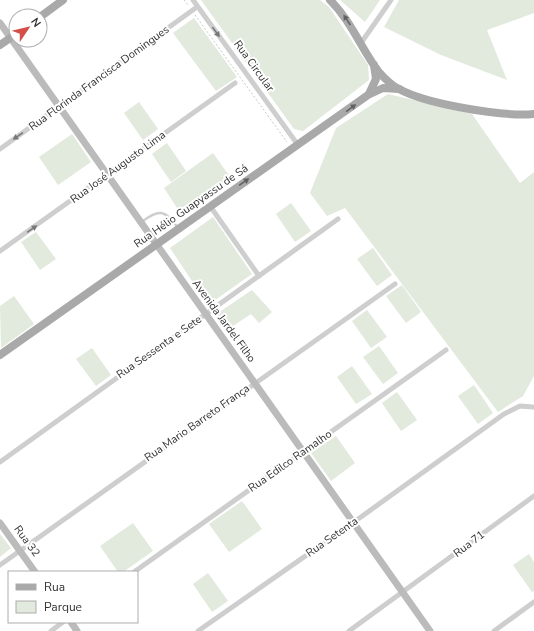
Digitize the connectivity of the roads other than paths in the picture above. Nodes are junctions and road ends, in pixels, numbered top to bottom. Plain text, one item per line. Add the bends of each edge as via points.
1 (63, 0) edge
2 (193, 0) edge
3 (330, 0) edge
4 (391, 0) edge
5 (197, 6) junction
6 (48, 11) edge
7 (0, 23) edge
8 (8, 31) edge
9 (360, 42) junction
10 (21, 48) edge
11 (374, 64) junction
12 (235, 83) dead end
13 (399, 89) junction
14 (368, 95) junction
15 (59, 107) junction
16 (534, 114) edge
17 (295, 147) junction
18 (0, 149) edge
19 (107, 175) junction
20 (210, 206) junction
21 (338, 219) dead end
22 (140, 223) junction
23 (179, 228) junction
24 (155, 245) junction
25 (0, 251) edge
26 (258, 276) junction
27 (396, 284) dead end
28 (206, 314) junction
29 (446, 350) dead end
30 (0, 355) edge
31 (255, 382) junction
32 (533, 406) edge
33 (534, 414) edge
34 (304, 451) junction
35 (0, 462) edge
36 (534, 496) edge
37 (354, 522) junction
38 (0, 523) edge
39 (20, 550) junction
40 (0, 565) edge
41 (34, 571) edge
42 (135, 571) edge
43 (404, 593) junction
44 (534, 602) edge
45 (62, 623) edge
46 (51, 631) edge
47 (198, 631) edge
48 (349, 631) edge
49 (430, 631) edge
50 (494, 631) edge

1 - 6 main road
2 - 5 street, Rua Circular
9 -> 3 main road
4 - 9 street
5 - 15 street, Rua Florinda Francisca Domingues
5 -> 17 street, Rua Circular
7 - 8 main road, Avenida Jardel Filho
9 - 11 main road
10 - 15 main road, Avenida Jardel Filho
11 - 13 main road via 382,76
11 - 14 main road via 376,79
12 - 19 street, Rua José Augusto Lima
13 - 14 main road, Rua Hélio Guapyassu de Sá via 383,88
13 - 16 main road via 431,100 469,108 503,114
17 -> 14 main road, Rua Hélio Guapyassu de Sá
15 -> 18 street, Rua Florinda Francisca Domingues
15 - 19 main road, Avenida Jardel Filho
20 -> 17 main road, Rua Hélio Guapyassu de Sá
19 - 22 main road, Avenida Jardel Filho
25 -> 19 street, Rua José Augusto Lima
20 - 23 main road, Rua Hélio Guapyassu de Sá
20 - 26 street
21 - 26 street, Rua Sessenta e Sete
22 - 23 lane via 151,215 164,212
22 - 24 main road, Avenida Jardel Filho
23 - 24 main road, Rua Hélio Guapyassu de Sá
24 - 28 main road, Avenida Jardel Filho
24 - 30 main road, Rua Hélio Guapyassu de Sá
26 - 28 street, Rua Sessenta e Sete
27 - 31 street, Rua Mario Barreto França
28 - 31 main road, Avenida Jardel Filho
28 - 35 street, Rua Sessenta e Sete
29 - 34 street, Rua Edilco Ramalho
31 - 34 main road, Avenida Jardel Filho
31 - 39 street, Rua Mario Barreto França
32 - 33 street
32 - 37 street, Rua Setenta via 520,406 504,414
34 - 37 main road, Avenida Jardel Filho
34 - 42 street, Rua Edilco Ramalho
36 - 43 street, Rua 71
37 - 43 main road, Avenida Jardel Filho
37 - 47 street, Rua Setenta
38 - 39 main road, Rua 32
39 - 40 street, Rua Mario Barreto França
39 - 41 main road, Rua 32
43 - 48 street, Rua 71
43 - 49 main road, Avenida Jardel Filho
44 - 50 street
45 - 46 street

